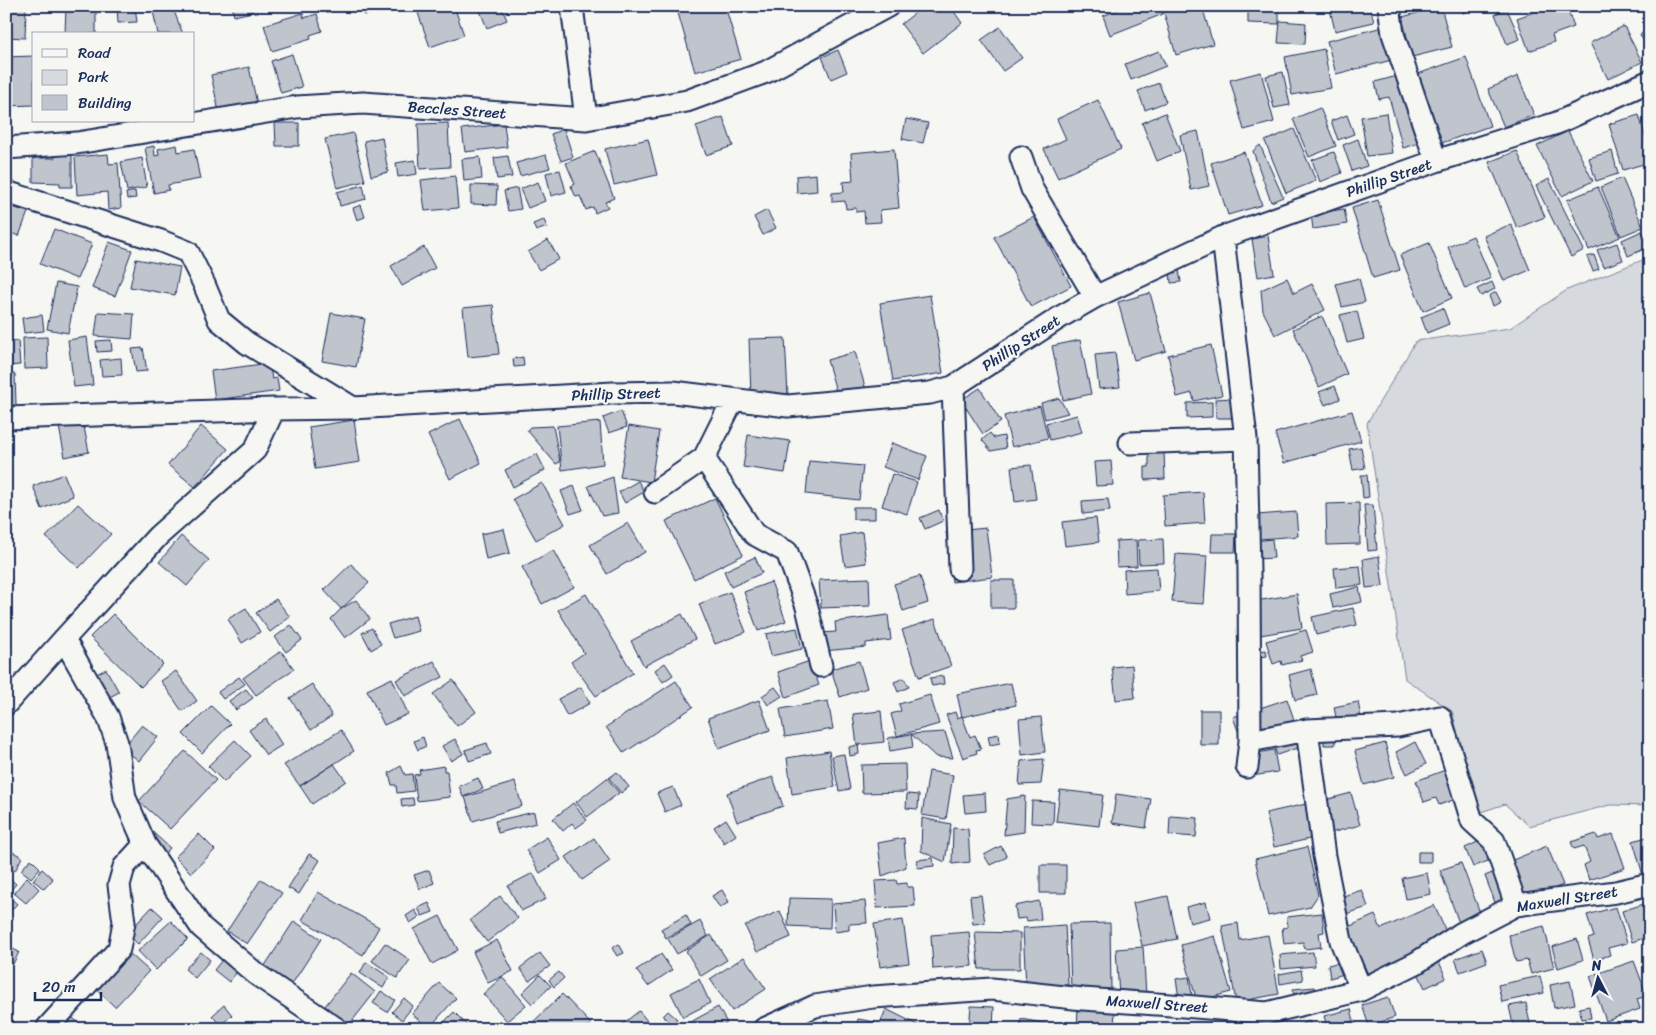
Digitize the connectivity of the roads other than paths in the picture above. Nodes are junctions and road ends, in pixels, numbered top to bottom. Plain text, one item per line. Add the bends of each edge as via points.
1 (572, 6) edge
2 (888, 6) edge
3 (1389, 6) edge
4 (1650, 81) edge
5 (586, 119) junction
6 (6, 148) edge
7 (1021, 157) dead end
8 (1436, 161) junction
9 (6, 192) edge
10 (1223, 237) junction
11 (1095, 297) junction
12 (953, 387) junction
13 (733, 400) junction
14 (353, 408) junction
15 (274, 409) junction
16 (6, 418) edge
17 (1246, 439) junction
18 (1130, 443) dead end
19 (704, 458) junction
20 (655, 492) dead end
21 (960, 569) dead end
22 (64, 639) junction
23 (820, 666) dead end
24 (6, 704) edge
25 (1307, 730) junction
26 (1250, 742) junction
27 (1247, 767) dead end
28 (145, 844) junction
29 (1650, 884) edge
30 (1516, 905) junction
31 (1361, 990) junction
32 (48, 1027) dead end
33 (338, 1029) edge
34 (764, 1029) edge

1 - 5 street
2 - 5 street, Beccles Street via 757,76 687,101
3 - 8 street via 1393,34
4 - 8 street, Phillip Street via 1557,123
5 - 6 street, Beccles Street via 363,103 297,107 77,143
7 - 11 street via 1032,189
8 - 10 street, Phillip Street
9 - 14 street via 188,252 219,320 247,343
10 - 11 street, Phillip Street
10 - 17 street
11 - 12 street, Phillip Street
12 - 13 street, Phillip Street via 930,393 788,406
12 - 21 street
13 - 14 street, Phillip Street via 672,392 613,393
13 - 19 street
14 - 15 street, Phillip Street
15 - 16 street, Phillip Street
15 - 22 street via 255,450 158,536
17 - 18 street
17 - 26 street
19 - 20 street
19 - 23 street via 754,534 787,552 807,607
22 - 24 street
22 - 28 street via 108,717 117,743 125,798
25 - 26 street
25 - 30 street via 1398,726 1440,717 1472,821 1494,841
25 - 31 street via 1324,856 1341,941
26 - 27 street
28 - 32 street via 124,867 119,885 124,922 119,949
28 - 33 street via 201,927 256,974
29 - 30 street, Maxwell Street via 1616,892
30 - 31 street, Maxwell Street via 1462,933 1416,963
31 - 34 street, Maxwell Street via 1268,1013 1082,1000 992,989 873,996 815,1006

